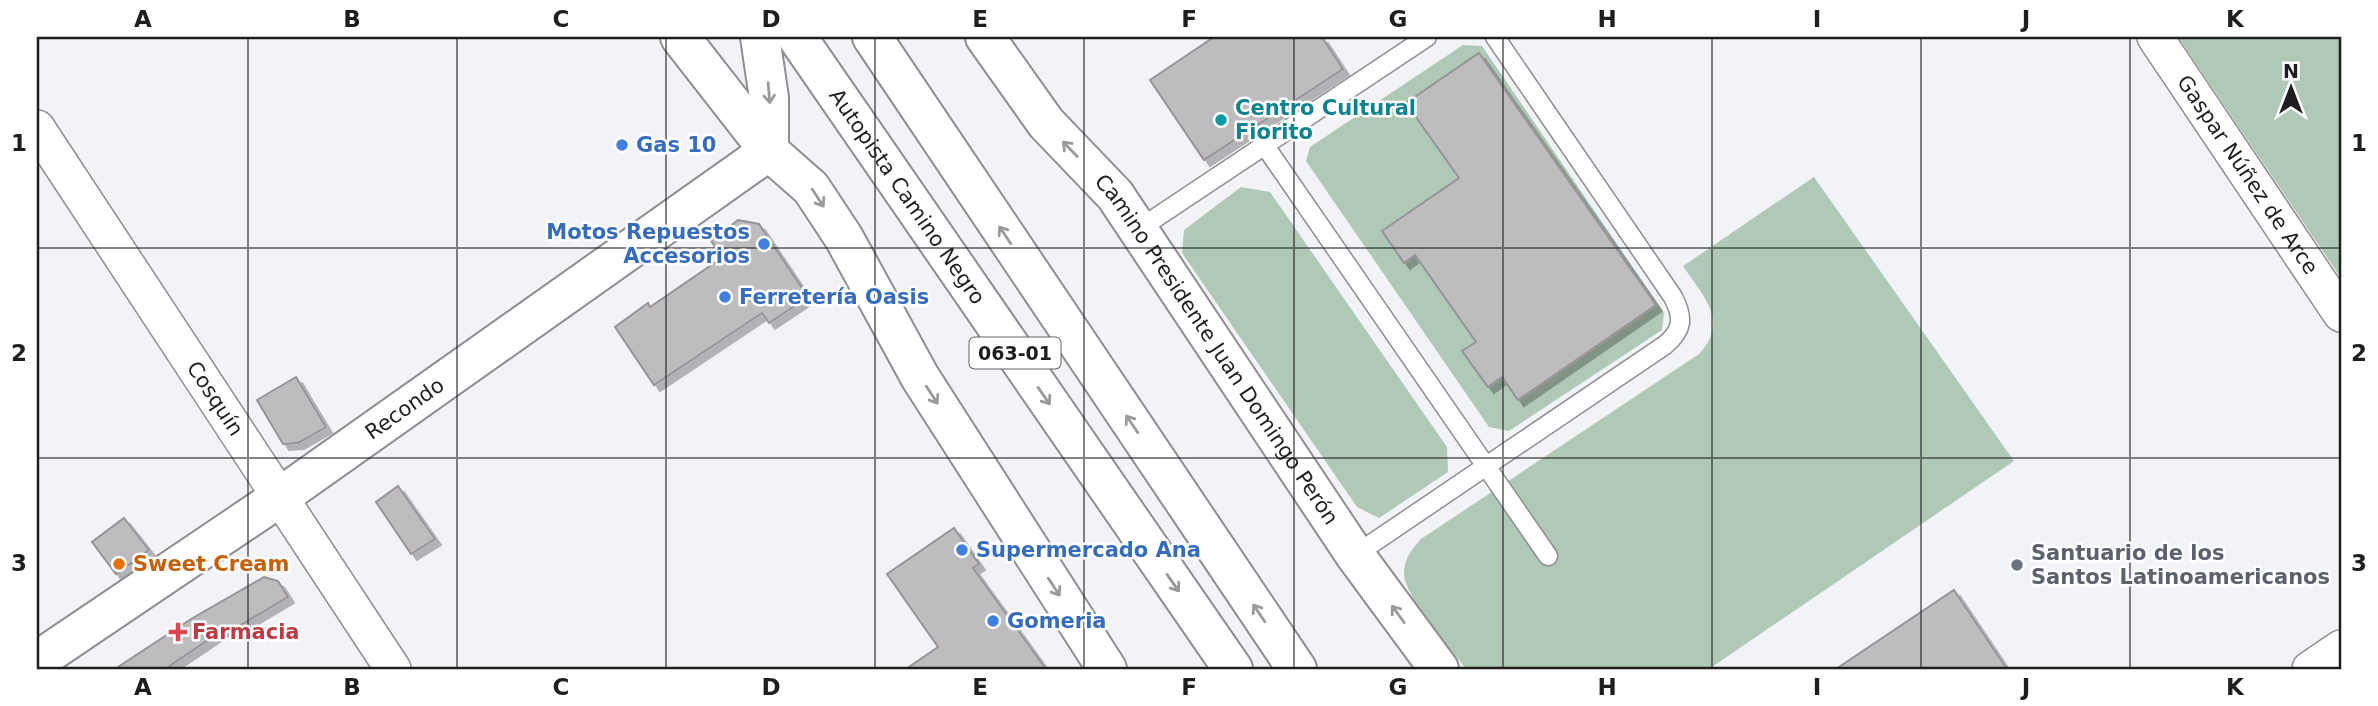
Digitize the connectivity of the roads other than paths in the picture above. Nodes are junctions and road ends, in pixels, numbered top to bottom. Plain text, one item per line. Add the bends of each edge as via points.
1 (680, 37) edge
2 (760, 37) edge
3 (797, 37) edge
4 (872, 37) edge
5 (985, 37) edge
6 (1427, 37) edge
7 (1495, 37) edge
8 (2154, 37) edge
9 (37, 128) edge
10 (1265, 146) junction
11 (769, 151) junction
12 (1139, 229) junction
13 (2341, 314) edge
14 (1486, 466) junction
15 (280, 497) junction
16 (1355, 555) junction
17 (1548, 556) dead end
18 (2341, 648) edge
19 (37, 661) edge
20 (393, 669) edge
21 (1107, 669) edge
22 (1233, 669) edge
23 (1297, 669) edge
24 (1439, 669) edge
25 (2310, 669) edge

1 - 11 main road
2 -> 11 main road via 769,99
3 -> 22 main road, Autopista Camino Negro / 063-01
23 -> 4 main road, 063-01
12 -> 5 main road, Camino Presidente Juan Domingo Perón via 1115,195 1046,123
6 - 10 lane
7 - 14 lane via 1673,297 1681,323 1665,345
8 - 13 street, Gaspar Núñez de Arce
9 - 15 street, Cosquín
10 - 12 lane
10 - 14 lane
11 - 15 main road, Recondo
11 -> 21 main road via 818,198 920,377
12 - 16 main road, Camino Presidente Juan Domingo Perón
14 - 16 lane
14 - 17 lane
15 - 19 main road, Recondo
15 - 20 street, Cosquín
24 -> 16 main road, Camino Presidente Juan Domingo Perón
18 - 25 street

